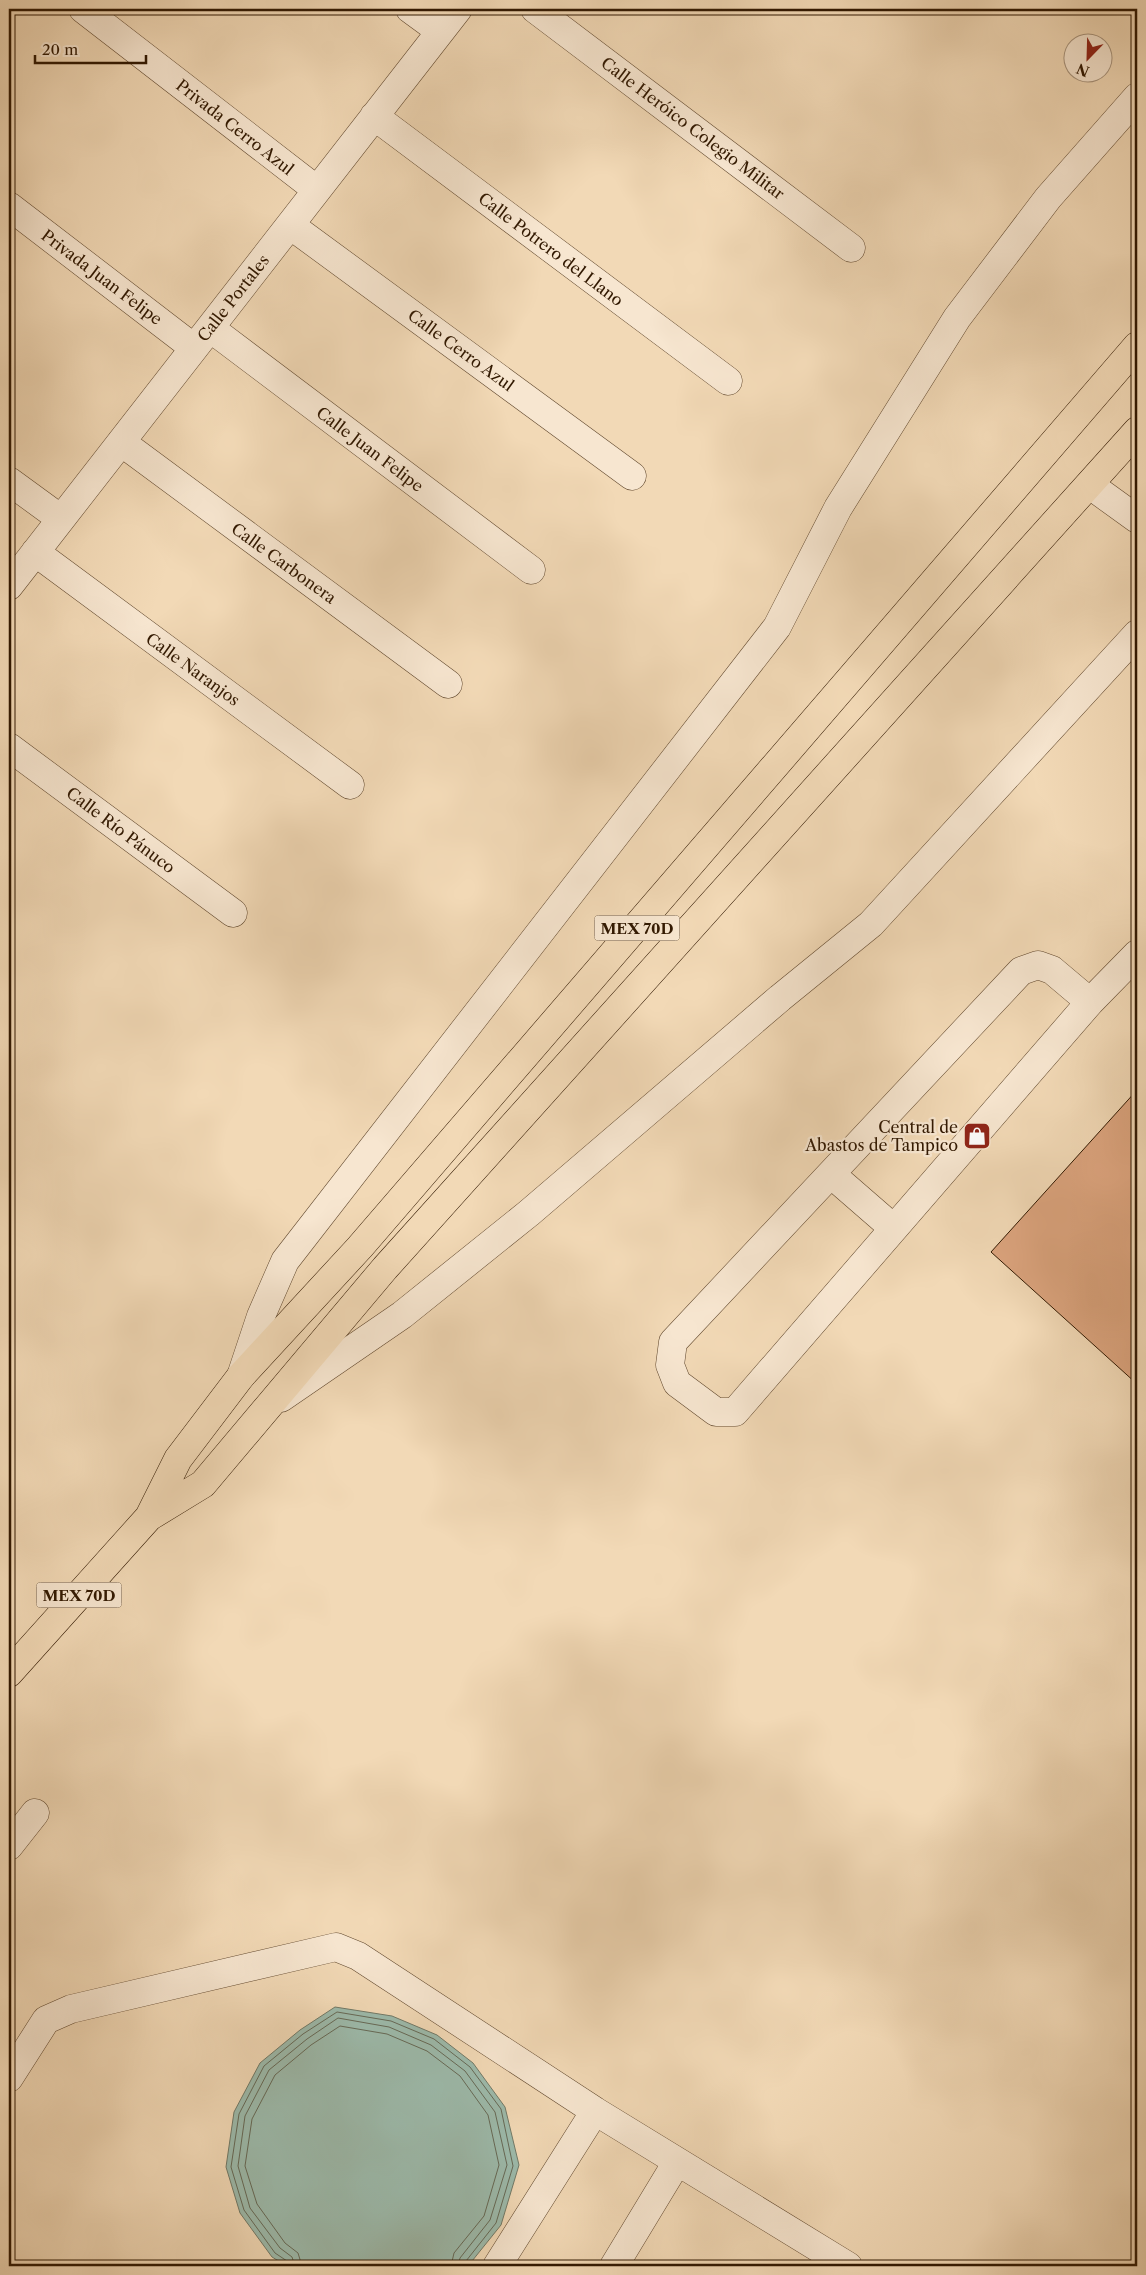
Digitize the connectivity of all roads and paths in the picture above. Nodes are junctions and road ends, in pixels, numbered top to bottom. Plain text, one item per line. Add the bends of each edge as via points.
1 (83, 9) edge
2 (410, 9) edge
3 (458, 9) edge
4 (535, 9) edge
5 (440, 31) junction
6 (1137, 97) edge
7 (374, 116) junction
8 (317, 190) junction
9 (9, 206) edge
10 (290, 225) junction
11 (852, 248) dead end
12 (202, 338) junction
13 (1137, 346) edge
14 (728, 381) dead end
15 (1137, 431) edge
16 (121, 442) junction
17 (632, 476) dead end
18 (9, 481) edge
19 (1090, 485) junction
20 (60, 519) junction
21 (1137, 519) edge
22 (35, 552) junction
23 (531, 570) dead end
24 (9, 586) edge
25 (1133, 647) edge
26 (448, 684) dead end
27 (9, 747) edge
28 (350, 785) dead end
29 (233, 913) dead end
30 (1137, 954) edge
31 (1090, 1002) junction
32 (831, 1174) junction
33 (892, 1228) junction
34 (241, 1376) junction
35 (273, 1403) junction
36 (149, 1517) junction
37 (9, 1673) edge
38 (35, 1813) dead end
39 (9, 1846) edge
40 (9, 2078) edge
41 (594, 2111) junction
42 (677, 2162) junction
43 (496, 2266) edge
44 (614, 2266) edge
45 (848, 2266) edge

1 - 8 street, Privada Cerro Azul
2 - 5 street
3 - 5 street, Calle Portales
4 - 11 street, Calle Heróico Colegio Militar
5 - 7 street, Calle Portales
6 - 34 street via 1048,198 957,318 838,508 777,627 285,1261 261,1316
7 - 8 street, Calle Portales
7 - 14 street, Calle Potrero del Llano
8 - 10 street, Calle Portales
9 - 12 street, Privada Juan Felipe
10 - 12 street, Calle Portales
10 - 17 street, Calle Cerro Azul
12 - 16 street, Calle Portales
12 - 23 street, Calle Juan Felipe
13 - 34 highway, MEX 70D via 360,1247
15 - 19 highway, MEX 70D
16 - 20 street, Calle Portales
16 - 26 street, Calle Carbonera
18 - 20 street
19 - 21 street
19 - 35 highway, MEX 70D via 398,1253
20 - 22 street, Calle Portales
22 - 24 street, Calle Portales
22 - 28 street, Calle Naranjos
25 - 35 street via 871,924 529,1213 402,1315
27 - 29 street, Calle Río Pánuco
30 - 31 street
31 - 32 street via 1052,970 1038,965 1021,971
31 - 33 street
32 - 33 street
32 - 33 street via 674,1342 670,1365 677,1382 716,1412 735,1412
34 - 36 highway, MEX 70D via 178,1460
35 - 36 highway, MEX 70D via 203,1484
36 - 37 highway, MEX 70D
38 - 39 street
40 - 41 street via 46,2020 71,2009 336,1947 366,1962
41 - 42 street
41 - 43 street
42 - 44 street
42 - 45 street

